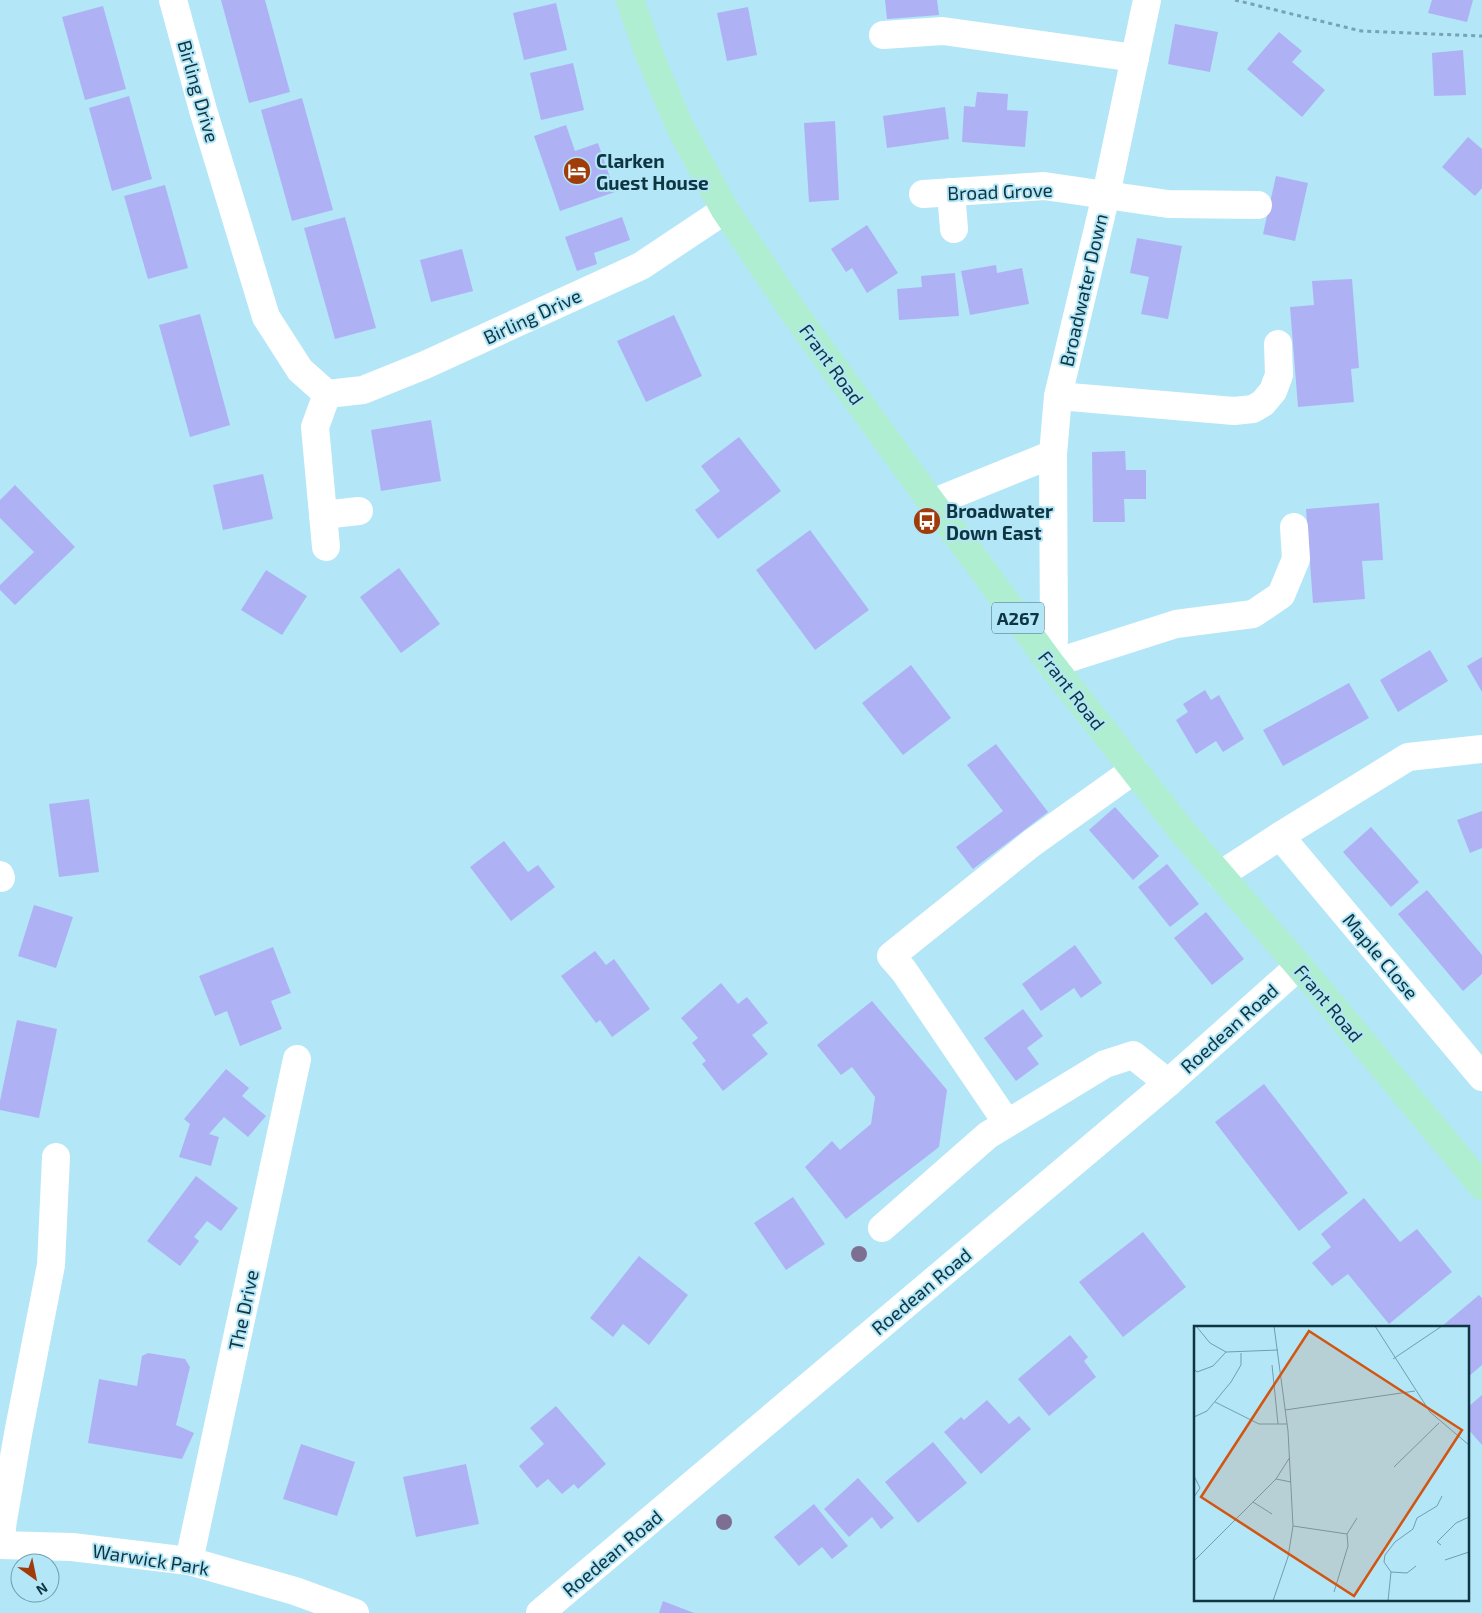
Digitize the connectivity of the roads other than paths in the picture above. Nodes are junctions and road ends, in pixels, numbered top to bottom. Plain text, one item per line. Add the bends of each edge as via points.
1 (173, 0) edge
2 (630, 0) edge
3 (1147, 0) edge
4 (883, 35) dead end
5 (1135, 58) junction
6 (951, 192) junction
7 (923, 194) dead end
8 (1106, 195) junction
9 (1258, 205) dead end
10 (725, 210) junction
11 (954, 229) dead end
12 (1278, 344) dead end
13 (327, 394) junction
14 (1058, 396) junction
15 (1053, 454) junction
16 (932, 503) junction
17 (359, 511) dead end
18 (323, 515) junction
19 (1294, 527) dead end
20 (326, 547) dead end
21 (1051, 664) junction
22 (1482, 749) edge
23 (1134, 770) junction
24 (1280, 836) junction
25 (1220, 876) junction
26 (1299, 966) junction
27 (297, 1059) dead end
28 (1482, 1076) edge
29 (1168, 1083) junction
30 (1007, 1124) junction
31 (56, 1157) dead end
32 (1482, 1186) edge
33 (882, 1228) dead end
34 (0, 1545) edge
35 (189, 1560) junction
36 (355, 1613) edge
37 (540, 1613) edge

1 - 13 street, Birling Drive via 266,317 300,370
2 - 10 main road, Frant Road / A267 via 680,127
3 - 5 street, Broadwater Down
4 - 5 street via 943,31
5 - 8 street, Broadwater Down
6 - 7 street, Broad Grove
6 - 8 street, Broad Grove via 1044,186
6 - 11 street
8 - 9 street, Broad Grove via 1168,204
8 - 14 street, Broadwater Down
10 - 13 street, Birling Drive via 641,266 425,365 363,390
10 - 16 main road, Frant Road / A267 via 795,314
12 - 14 street via 1279,375 1273,391 1253,409 1234,411
13 - 18 street via 316,428
14 - 15 street, Broadwater Down
15 - 16 street
15 - 21 street, Broadwater Down via 1054,639
16 - 21 main road, Frant Road / A267
17 - 18 street
18 - 20 street
19 - 21 street via 1296,559 1281,595 1253,614 1176,624
21 - 23 main road, Frant Road / A267
22 - 24 street via 1408,757
23 - 25 main road, Frant Road / A267
23 - 30 street via 1032,843 891,956
24 - 25 street
24 - 28 street, Maple Close
25 - 26 main road, Frant Road / A267
26 - 29 street, Roedean Road
26 - 32 main road, Frant Road / A267
27 - 35 street, The Drive
29 - 30 street via 1134,1055 1105,1064
29 - 37 street, Roedean Road
30 - 33 street via 988,1135
31 - 34 street via 51,1265
34 - 35 street, Warwick Park via 72,1547
35 - 36 street, Warwick Park via 295,1591

